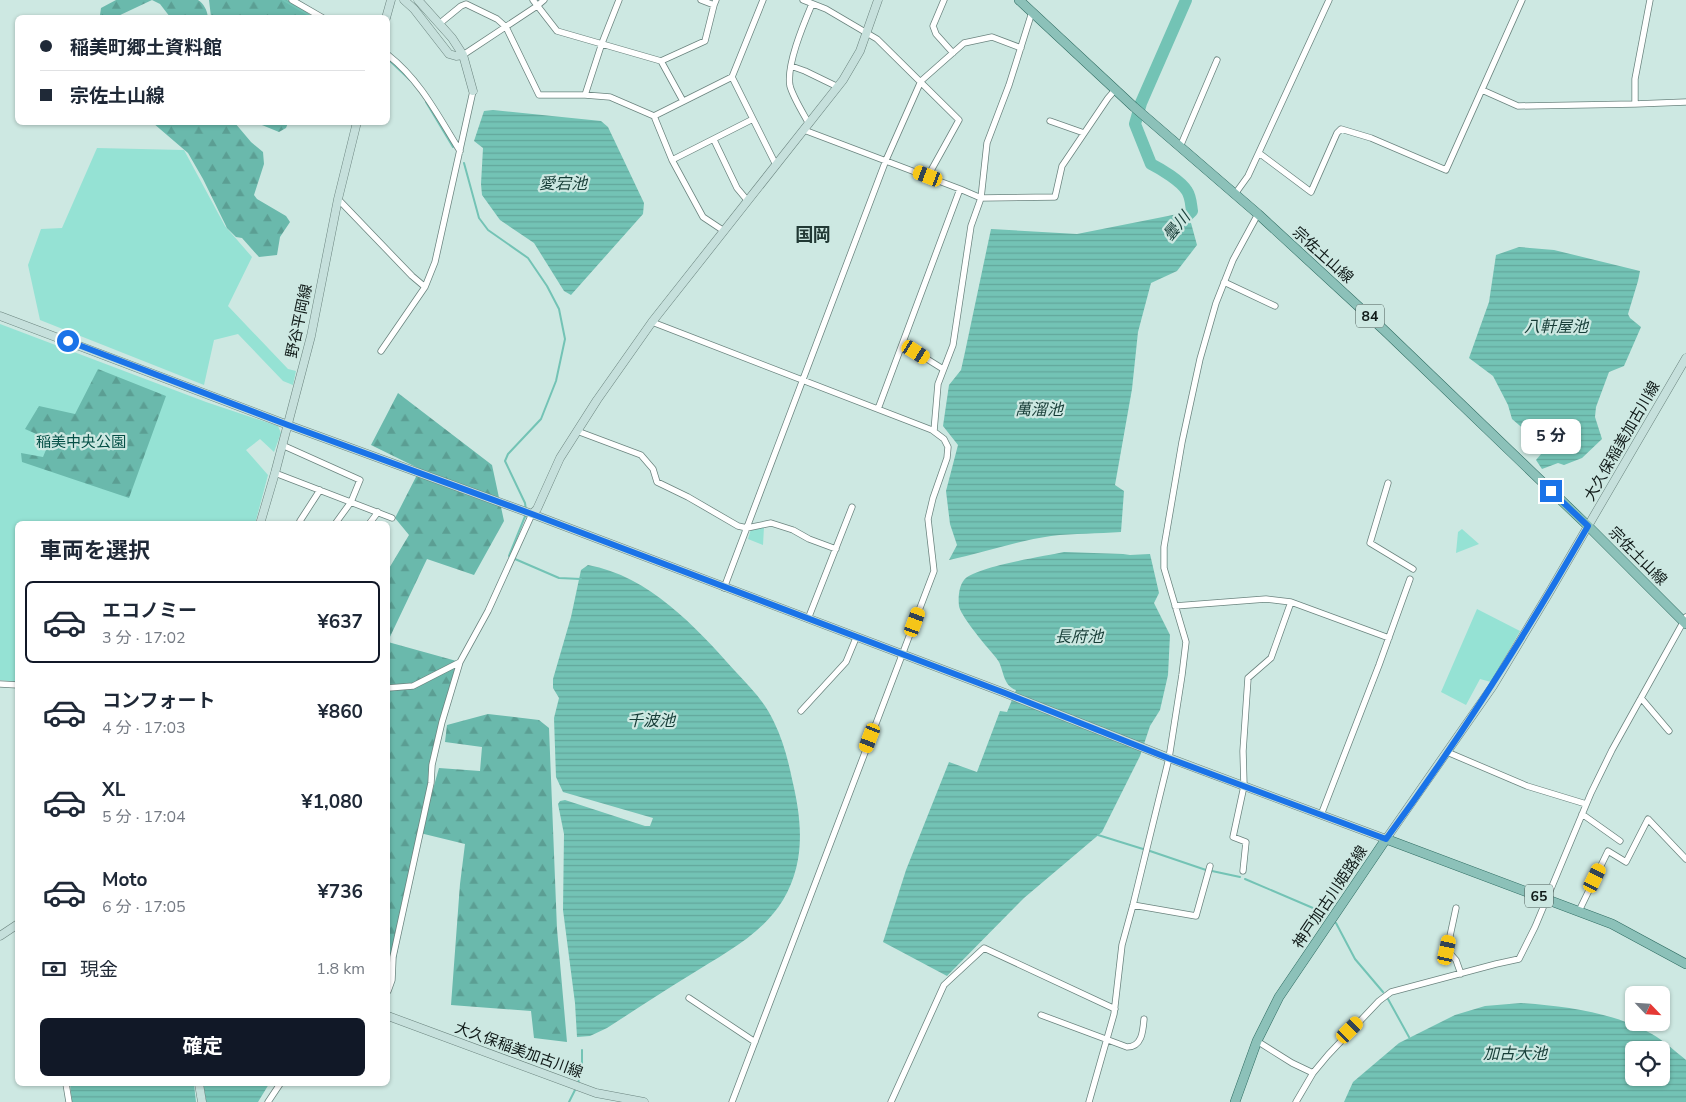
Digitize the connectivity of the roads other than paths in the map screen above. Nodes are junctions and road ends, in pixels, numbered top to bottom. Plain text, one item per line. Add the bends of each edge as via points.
1 (292, 0) edge
2 (391, 0) edge
3 (404, 0) edge
4 (418, 0) edge
5 (532, 0) edge
6 (544, 0) edge
7 (619, 0) edge
8 (701, 0) edge
9 (763, 0) edge
10 (803, 0) edge
11 (878, 0) edge
12 (944, 0) edge
13 (1018, 0) edge
14 (1329, 0) edge
15 (1522, 0) edge
16 (1650, 0) edge
17 (715, 2) edge
18 (812, 4) junction
19 (538, 6) junction
20 (1032, 12) junction
21 (318, 15) edge
22 (387, 15) edge
23 (439, 24) junction
24 (506, 27) junction
25 (867, 33) junction
26 (602, 43) junction
27 (1021, 48) junction
28 (953, 53) junction
29 (464, 55) junction
30 (390, 57) edge
31 (1217, 60) dead end
32 (661, 61) junction
33 (792, 66) junction
34 (732, 77) junction
35 (921, 81) junction
36 (838, 87) junction
37 (1115, 90) junction
38 (1482, 90) junction
39 (473, 92) joint
40 (585, 95) junction
41 (683, 101) junction
42 (1686, 102) edge
43 (1635, 104) junction
44 (654, 116) junction
45 (753, 119) junction
46 (1050, 121) dead end
47 (356, 125) edge
48 (806, 127) junction
49 (1084, 133) junction
50 (714, 140) junction
51 (1180, 147) junction
52 (460, 152) junction
53 (1259, 152) junction
54 (672, 160) junction
55 (886, 160) junction
56 (776, 165) junction
57 (928, 176) junction
58 (960, 189) junction
59 (1235, 194) junction
60 (980, 198) junction
61 (338, 200) junction
62 (748, 200) junction
63 (1258, 214) junction
64 (724, 231) junction
65 (1224, 282) junction
66 (425, 287) junction
67 (1275, 306) dead end
68 (0, 316) edge
69 (652, 322) junction
70 (903, 344) junction
71 (381, 351) dead end
72 (1686, 358) edge
73 (943, 369) junction
74 (802, 381) junction
75 (878, 409) junction
76 (288, 425) junction
77 (577, 430) junction
78 (934, 431) junction
79 (282, 445) junction
80 (275, 473) junction
81 (1388, 483) dead end
82 (320, 490) junction
83 (351, 502) junction
84 (852, 507) dead end
85 (378, 512) junction
86 (532, 514) junction
87 (392, 518) dead end
88 (261, 521) edge
89 (300, 521) dead end
90 (337, 521) edge
91 (371, 521) edge
92 (1588, 526) junction
93 (747, 528) junction
94 (836, 549) junction
95 (1413, 569) dead end
96 (1410, 579) dead end
97 (724, 588) junction
98 (1291, 602) junction
99 (1176, 606) junction
100 (808, 619) junction
101 (1685, 621) edge
102 (856, 638) junction
103 (1389, 638) junction
104 (902, 656) junction
105 (460, 662) junction
106 (0, 684) edge
107 (15, 686) edge
108 (390, 688) edge
109 (1641, 698) junction
110 (801, 711) dead end
111 (1670, 731) dead end
112 (1447, 752) junction
113 (1168, 758) junction
114 (1244, 786) junction
115 (1586, 804) junction
116 (1582, 814) junction
117 (1321, 816) junction
118 (1386, 839) junction
119 (1620, 841) dead end
120 (1685, 856) edge
121 (1210, 866) dead end
122 (1243, 872) dead end
123 (1547, 898) junction
124 (1133, 905) junction
125 (1456, 908) dead end
126 (1579, 911) junction
127 (15, 926) edge
128 (0, 936) edge
129 (1686, 963) edge
130 (1460, 974) junction
131 (390, 986) edge
132 (689, 998) dead end
133 (1115, 1009) junction
134 (1041, 1015) dead end
135 (390, 1017) edge
136 (1144, 1020) dead end
137 (1108, 1041) junction
138 (1257, 1041) junction
139 (755, 1042) junction
140 (1313, 1073) junction
141 (66, 1086) edge
142 (199, 1086) edge
143 (279, 1086) edge
144 (69, 1102) edge
145 (202, 1102) edge
146 (268, 1102) edge
147 (644, 1102) edge
148 (732, 1102) edge
149 (891, 1102) edge
150 (1089, 1102) edge
151 (1235, 1102) edge
152 (1296, 1102) edge

1 - 21 street
2 - 22 street
3 - 29 street via 449,54
4 - 23 street
5 - 19 street
6 - 19 street
7 - 26 street
8 - 17 street
9 - 34 street
10 - 18 street
11 - 25 street
12 - 28 street via 933,26
13 - 20 main road, 宗佐土山線 / 84
14 - 53 street
15 - 38 street
16 - 43 street via 1635,79
17 - 32 street via 705,41
18 - 25 street
18 - 33 street via 797,42
19 - 24 street
19 - 26 street via 557,32
20 - 27 street
20 - 37 main road, 宗佐土山線 / 84
23 - 24 street via 466,4
23 - 29 street
24 - 29 street
24 - 40 street via 539,96
25 - 35 street
25 - 36 street via 852,67
26 - 32 street
26 - 40 street
27 - 28 street via 992,37 964,43
27 - 60 street via 987,143
28 - 35 street
29 - 39 street
30 - 52 street via 418,84
31 - 51 street
32 - 41 street
33 - 36 street
33 - 48 street via 790,85
34 - 41 street
34 - 45 street
35 - 55 street
35 - 57 street via 959,120
36 - 48 street
37 - 49 street
37 - 51 main road, 宗佐土山線 / 84
38 - 43 street via 1518,106
38 - 53 street via 1446,170 1371,138 1341,129 1311,192
39 - 52 street
40 - 44 street via 610,97
41 - 44 street
42 - 43 street
44 - 54 street
45 - 50 street
45 - 56 street
46 - 49 street
47 - 61 street, 野谷平岡線
48 - 55 street
48 - 56 street
49 - 60 street via 1062,166 1055,197
50 - 54 street
50 - 62 street via 737,188
51 - 59 main road, 宗佐土山線 / 84
52 - 66 street via 435,262
53 - 59 street
54 - 64 street via 703,217
55 - 57 street
55 - 74 street
56 - 62 street
57 - 58 street
58 - 60 street
58 - 70 street
59 - 63 main road, 宗佐土山線 / 84
60 - 73 street via 971,226 952,345
61 - 66 street
61 - 76 street, 野谷平岡線
62 - 64 street
63 - 65 street
63 - 92 main road, 宗佐土山線 / 84
64 - 69 street
65 - 67 street
65 - 99 street via 1200,359 1166,530 1164,568
66 - 71 street
68 - 76 street
69 - 74 street
69 - 77 street
70 - 73 street
70 - 75 street
72 - 92 street, 大久保稲美加古川線
73 - 78 street via 938,384
74 - 75 street
74 - 93 street
75 - 78 street
76 - 79 street, 野谷平岡線
76 - 86 street
77 - 86 street via 560,458 538,509
77 - 93 street via 641,455 653,469 657,482
78 - 104 street via 948,447 928,519 934,571
79 - 80 street, 野谷平岡線
79 - 83 street via 360,480
80 - 82 street
80 - 88 street, 野谷平岡線
81 - 95 street via 1370,543
82 - 83 street
82 - 89 street
83 - 85 street
83 - 90 street
84 - 94 street
85 - 87 street
85 - 91 street
86 - 97 street
86 - 105 street via 488,611
92 - 101 main road, 宗佐土山線 / 84
92 - 112 street, 大久保稲美加古川線 via 1493,686
93 - 94 street via 771,523
93 - 97 street
94 - 100 street
96 - 103 street
97 - 100 street
98 - 99 street via 1266,599
98 - 103 street
98 - 114 street via 1271,658 1248,678
99 - 113 street via 1186,642
100 - 102 street
101 - 109 street
102 - 104 street
102 - 110 street via 846,662
103 - 117 street
104 - 113 street
104 - 139 street
105 - 108 street via 413,686
105 - 131 street via 432,765
106 - 107 street
109 - 111 street
109 - 115 street
112 - 115 street via 1527,786
112 - 118 street, 大久保稲美加古川線
113 - 114 street
113 - 124 street
114 - 117 street
114 - 122 street via 1233,837 1246,842
115 - 116 street
116 - 119 street via 1600,831
116 - 123 street
117 - 118 street
118 - 123 main road, 神戸加古川姫路線 / 65
118 - 138 main road, 神戸加古川姫路線 via 1279,997
120 - 126 street via 1648,820 1626,862 1608,851
121 - 124 street via 1196,916
123 - 126 main road, 神戸加古川姫路線 / 65
123 - 130 street via 1519,959
124 - 133 street via 1122,945
125 - 130 street via 1447,950 1456,960
126 - 129 main road, 神戸加古川姫路線 / 65 via 1612,924
127 - 128 street
130 - 140 street via 1391,992 1350,1030
132 - 139 street
133 - 137 street
133 - 149 street via 984,948 944,985
134 - 137 street
135 - 147 street, 大久保稲美加古川線 via 596,1093
136 - 137 street via 1139,1042 1132,1047
137 - 150 street
138 - 140 street
138 - 151 main road, 神戸加古川姫路線
139 - 148 street
140 - 152 street
141 - 144 street
142 - 145 street
143 - 146 street

